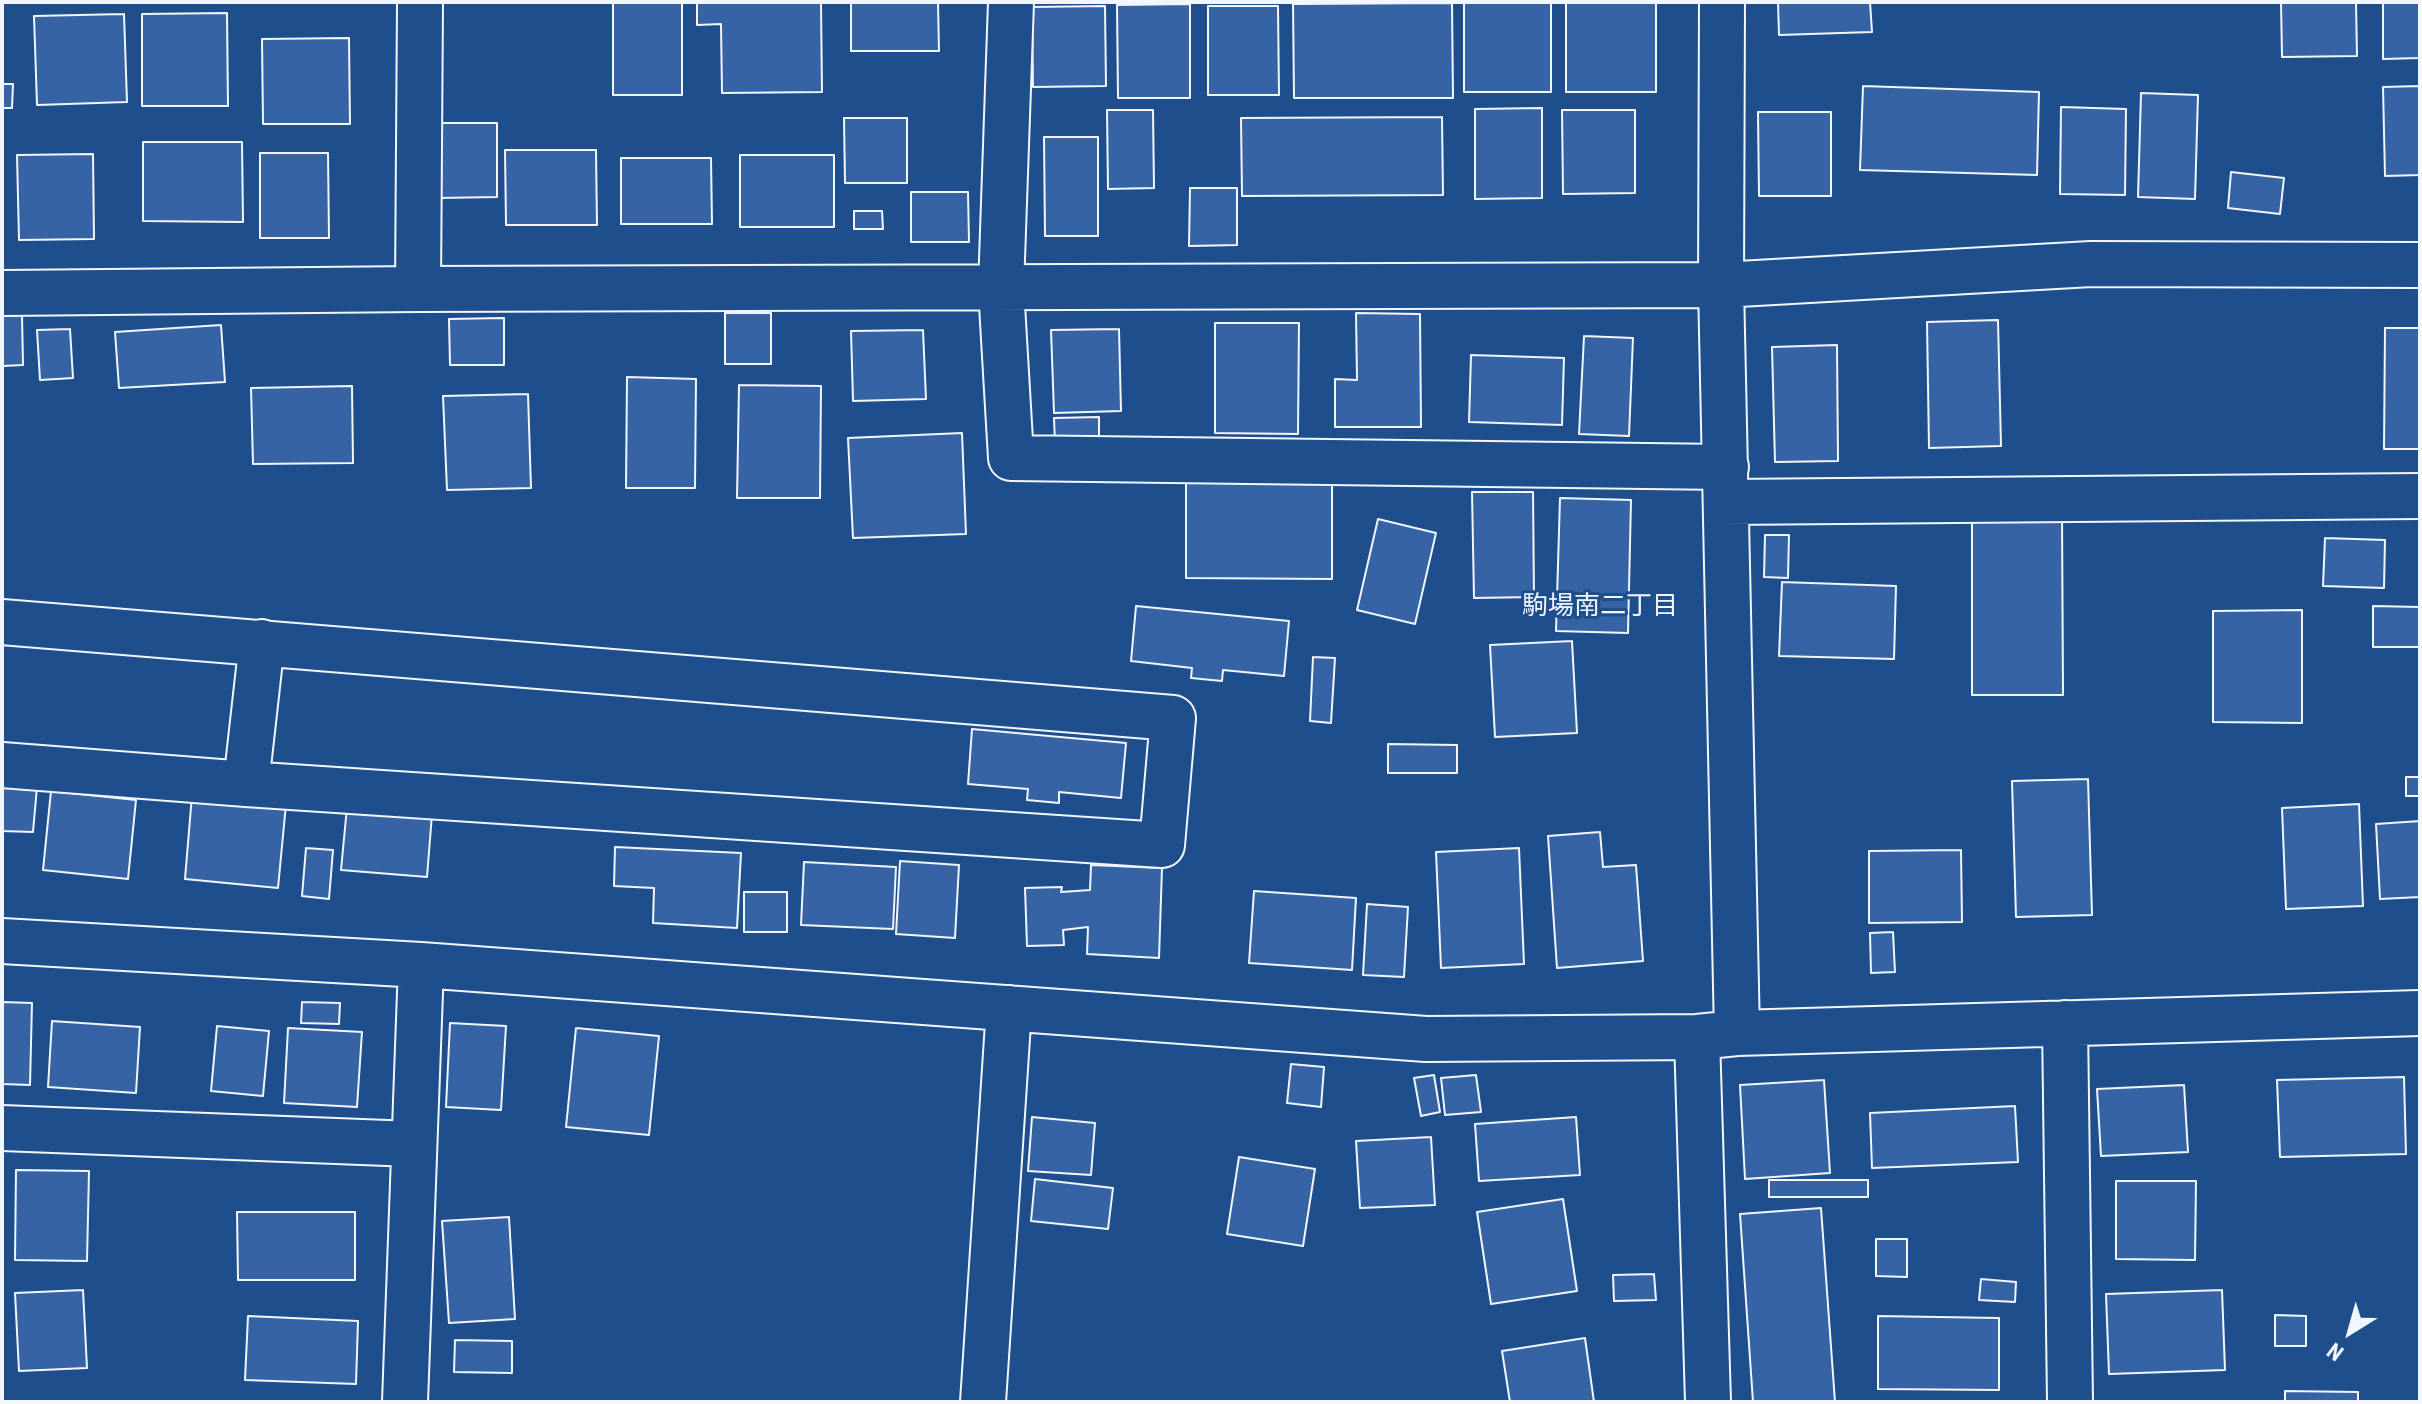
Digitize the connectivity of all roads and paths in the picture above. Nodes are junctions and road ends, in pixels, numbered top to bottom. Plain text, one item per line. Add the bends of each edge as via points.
1 (420, 2) edge
2 (1011, 2) edge
3 (1722, 2) edge
4 (2420, 265) edge
5 (1721, 285) junction
6 (1001, 288) junction
7 (418, 289) junction
8 (2, 293) edge
9 (1726, 485) junction
10 (2420, 496) edge
11 (2, 622) edge
12 (262, 642) junction
13 (2, 765) edge
14 (246, 784) junction
15 (2, 941) edge
16 (421, 965) junction
17 (1009, 1008) junction
18 (2420, 1013) edge
19 (2065, 1023) junction
20 (1717, 1035) junction
21 (2, 1128) edge
22 (413, 1144) junction
23 (405, 1402) edge
24 (983, 1402) edge
25 (1708, 1402) edge
26 (2070, 1402) edge

1 - 7 street
2 - 6 street
3 - 5 street
4 - 5 street via 2091,264
5 - 6 street
5 - 9 street
6 - 7 street
6 - 9 street via 1011,458
7 - 8 street
9 - 10 street
9 - 20 street
11 - 12 street
12 - 14 street
12 - 14 street via 1173,718 1162,845
13 - 14 street
15 - 16 street
16 - 17 street
16 - 22 street
17 - 20 street via 1426,1039
17 - 24 street
18 - 19 street
19 - 20 street
19 - 26 street
20 - 25 street
21 - 22 street
22 - 23 street

